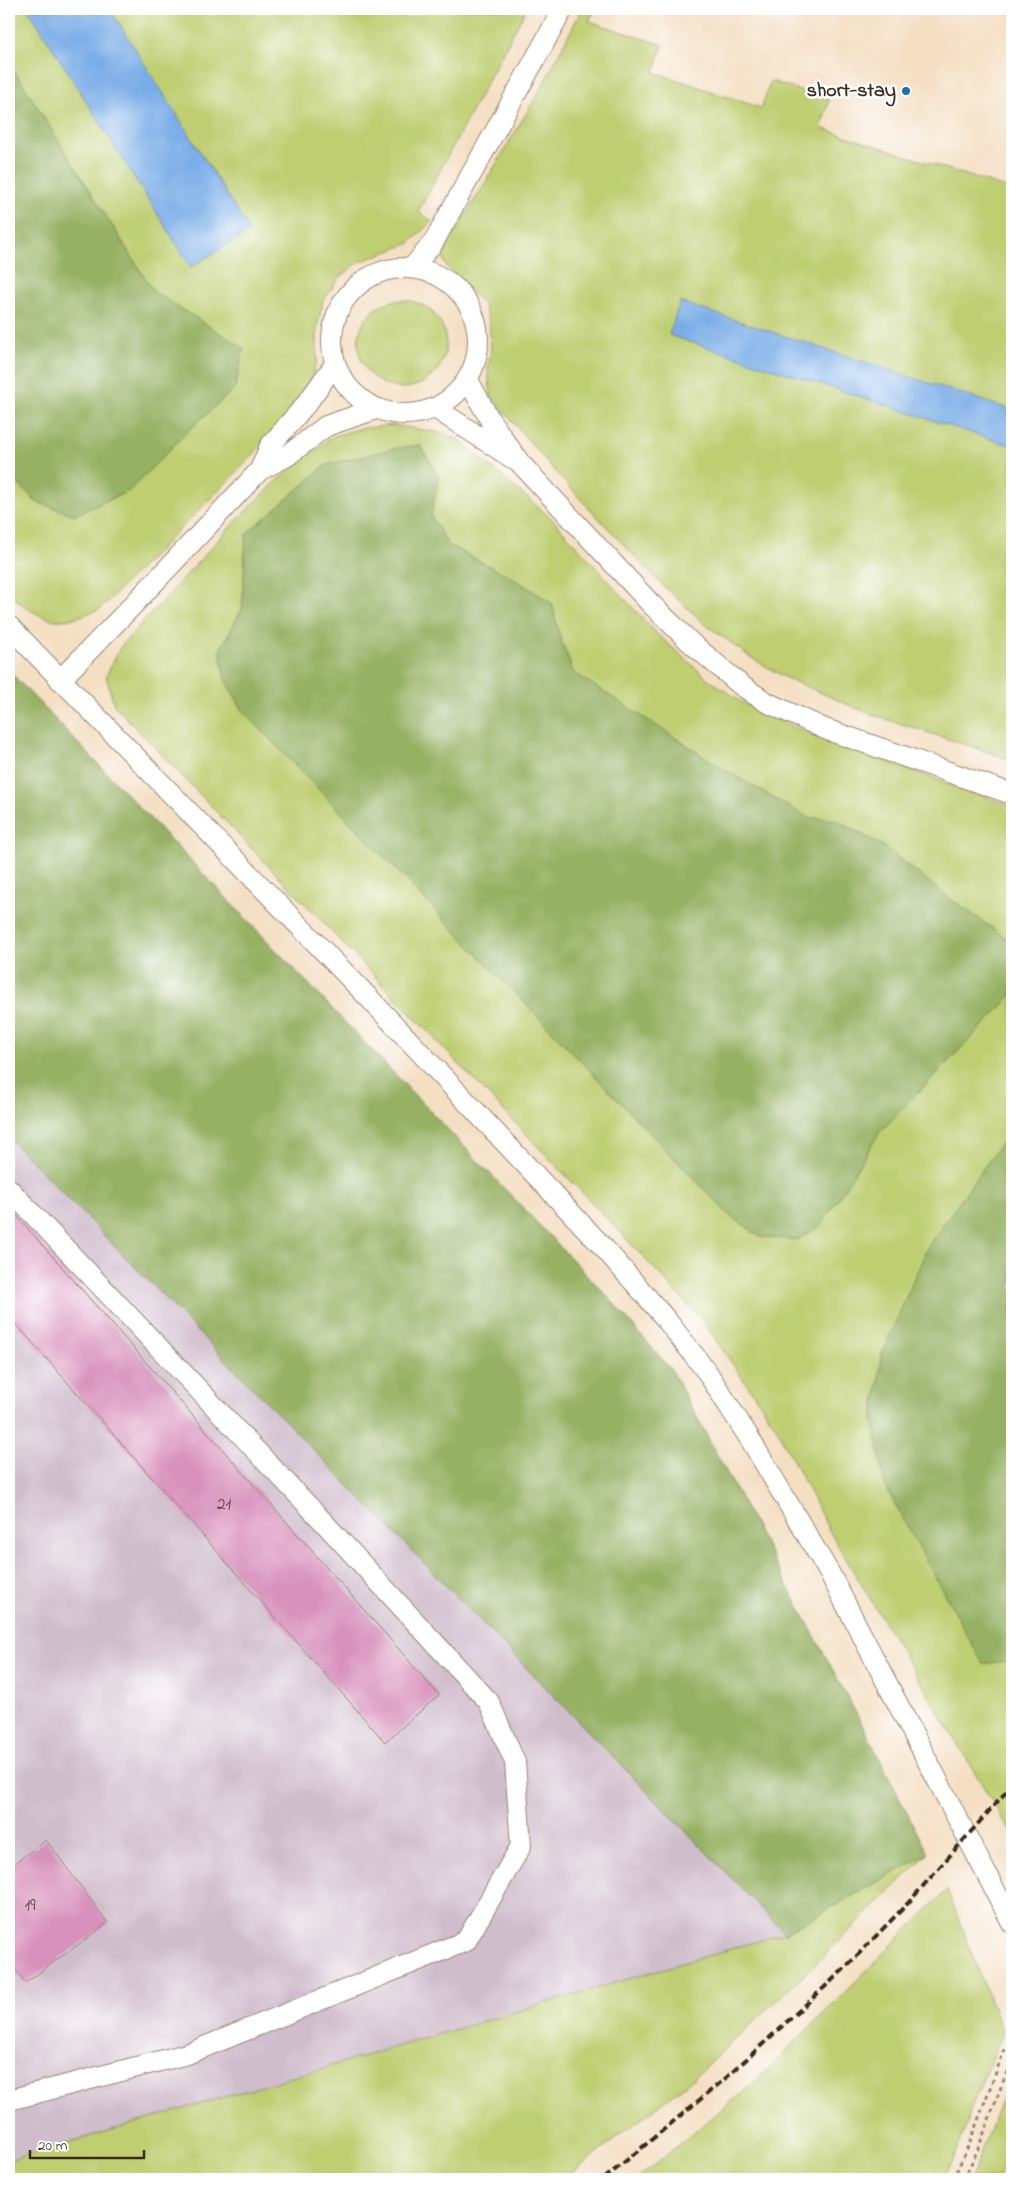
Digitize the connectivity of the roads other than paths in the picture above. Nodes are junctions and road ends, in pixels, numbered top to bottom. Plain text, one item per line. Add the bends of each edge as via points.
1 (563, 9) edge
2 (412, 268) junction
3 (335, 364) junction
4 (468, 380) junction
5 (435, 408) junction
6 (376, 409) junction
7 (520, 464) junction
8 (260, 470) junction
9 (9, 626) edge
10 (60, 680) junction
11 (1010, 792) edge
12 (9, 1189) edge
13 (1010, 1920) edge
14 (1012, 1940) edge
15 (9, 2100) edge

1 - 2 lane via 433,243
2 - 3 lane via 388,270 365,279 347,295 335,316 331,340
2 - 4 lane via 436,274 456,288 470,308 478,332 476,356
3 - 6 lane via 353,393
3 - 8 lane via 308,403 270,446
4 - 5 lane
4 - 7 lane
5 - 6 lane via 416,414
5 - 7 lane
6 - 8 lane via 326,426 287,456
7 - 11 lane via 650,604 742,686 774,706 825,729
8 - 10 lane
9 - 10 lane
10 - 13 lane via 604,1248 701,1364 830,1574
12 - 15 lane via 489,1702 515,1762 521,1846 466,1941 187,2054
13 - 14 lane

